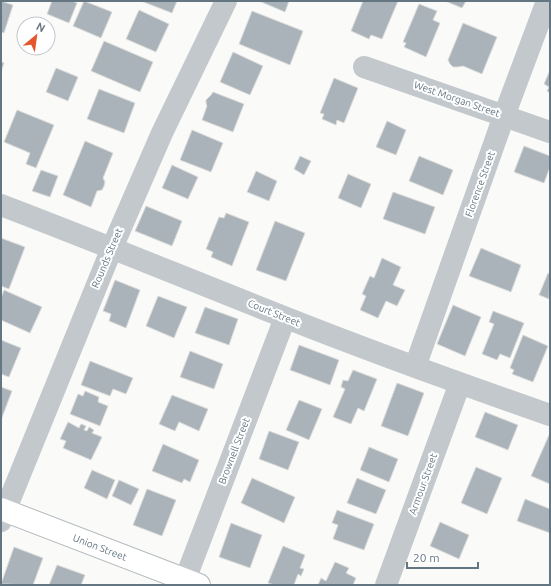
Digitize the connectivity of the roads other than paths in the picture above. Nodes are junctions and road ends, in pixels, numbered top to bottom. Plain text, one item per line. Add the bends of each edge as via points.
1 (226, 1) edge
2 (547, 1) edge
3 (364, 67) dead end
4 (504, 116) junction
5 (550, 132) edge
6 (1, 205) edge
7 (112, 248) junction
8 (285, 318) junction
9 (415, 367) junction
10 (460, 383) junction
11 (550, 415) edge
12 (2, 513) edge
13 (189, 583) edge
14 (386, 585) edge

1 - 7 street, Rounds Street via 162,133
2 - 4 street, Florence Street
3 - 4 street, West Morgan Street
4 - 5 street, West Morgan Street
4 - 9 street, Florence Street
6 - 7 street, Court Street
7 - 8 street, Court Street
7 - 12 street, Rounds Street
8 - 9 street, Court Street
8 - 13 street, Brownell Street
9 - 10 street, Court Street
10 - 11 street, Court Street
10 - 14 street, Armour Street
12 - 13 main road, Union Street

